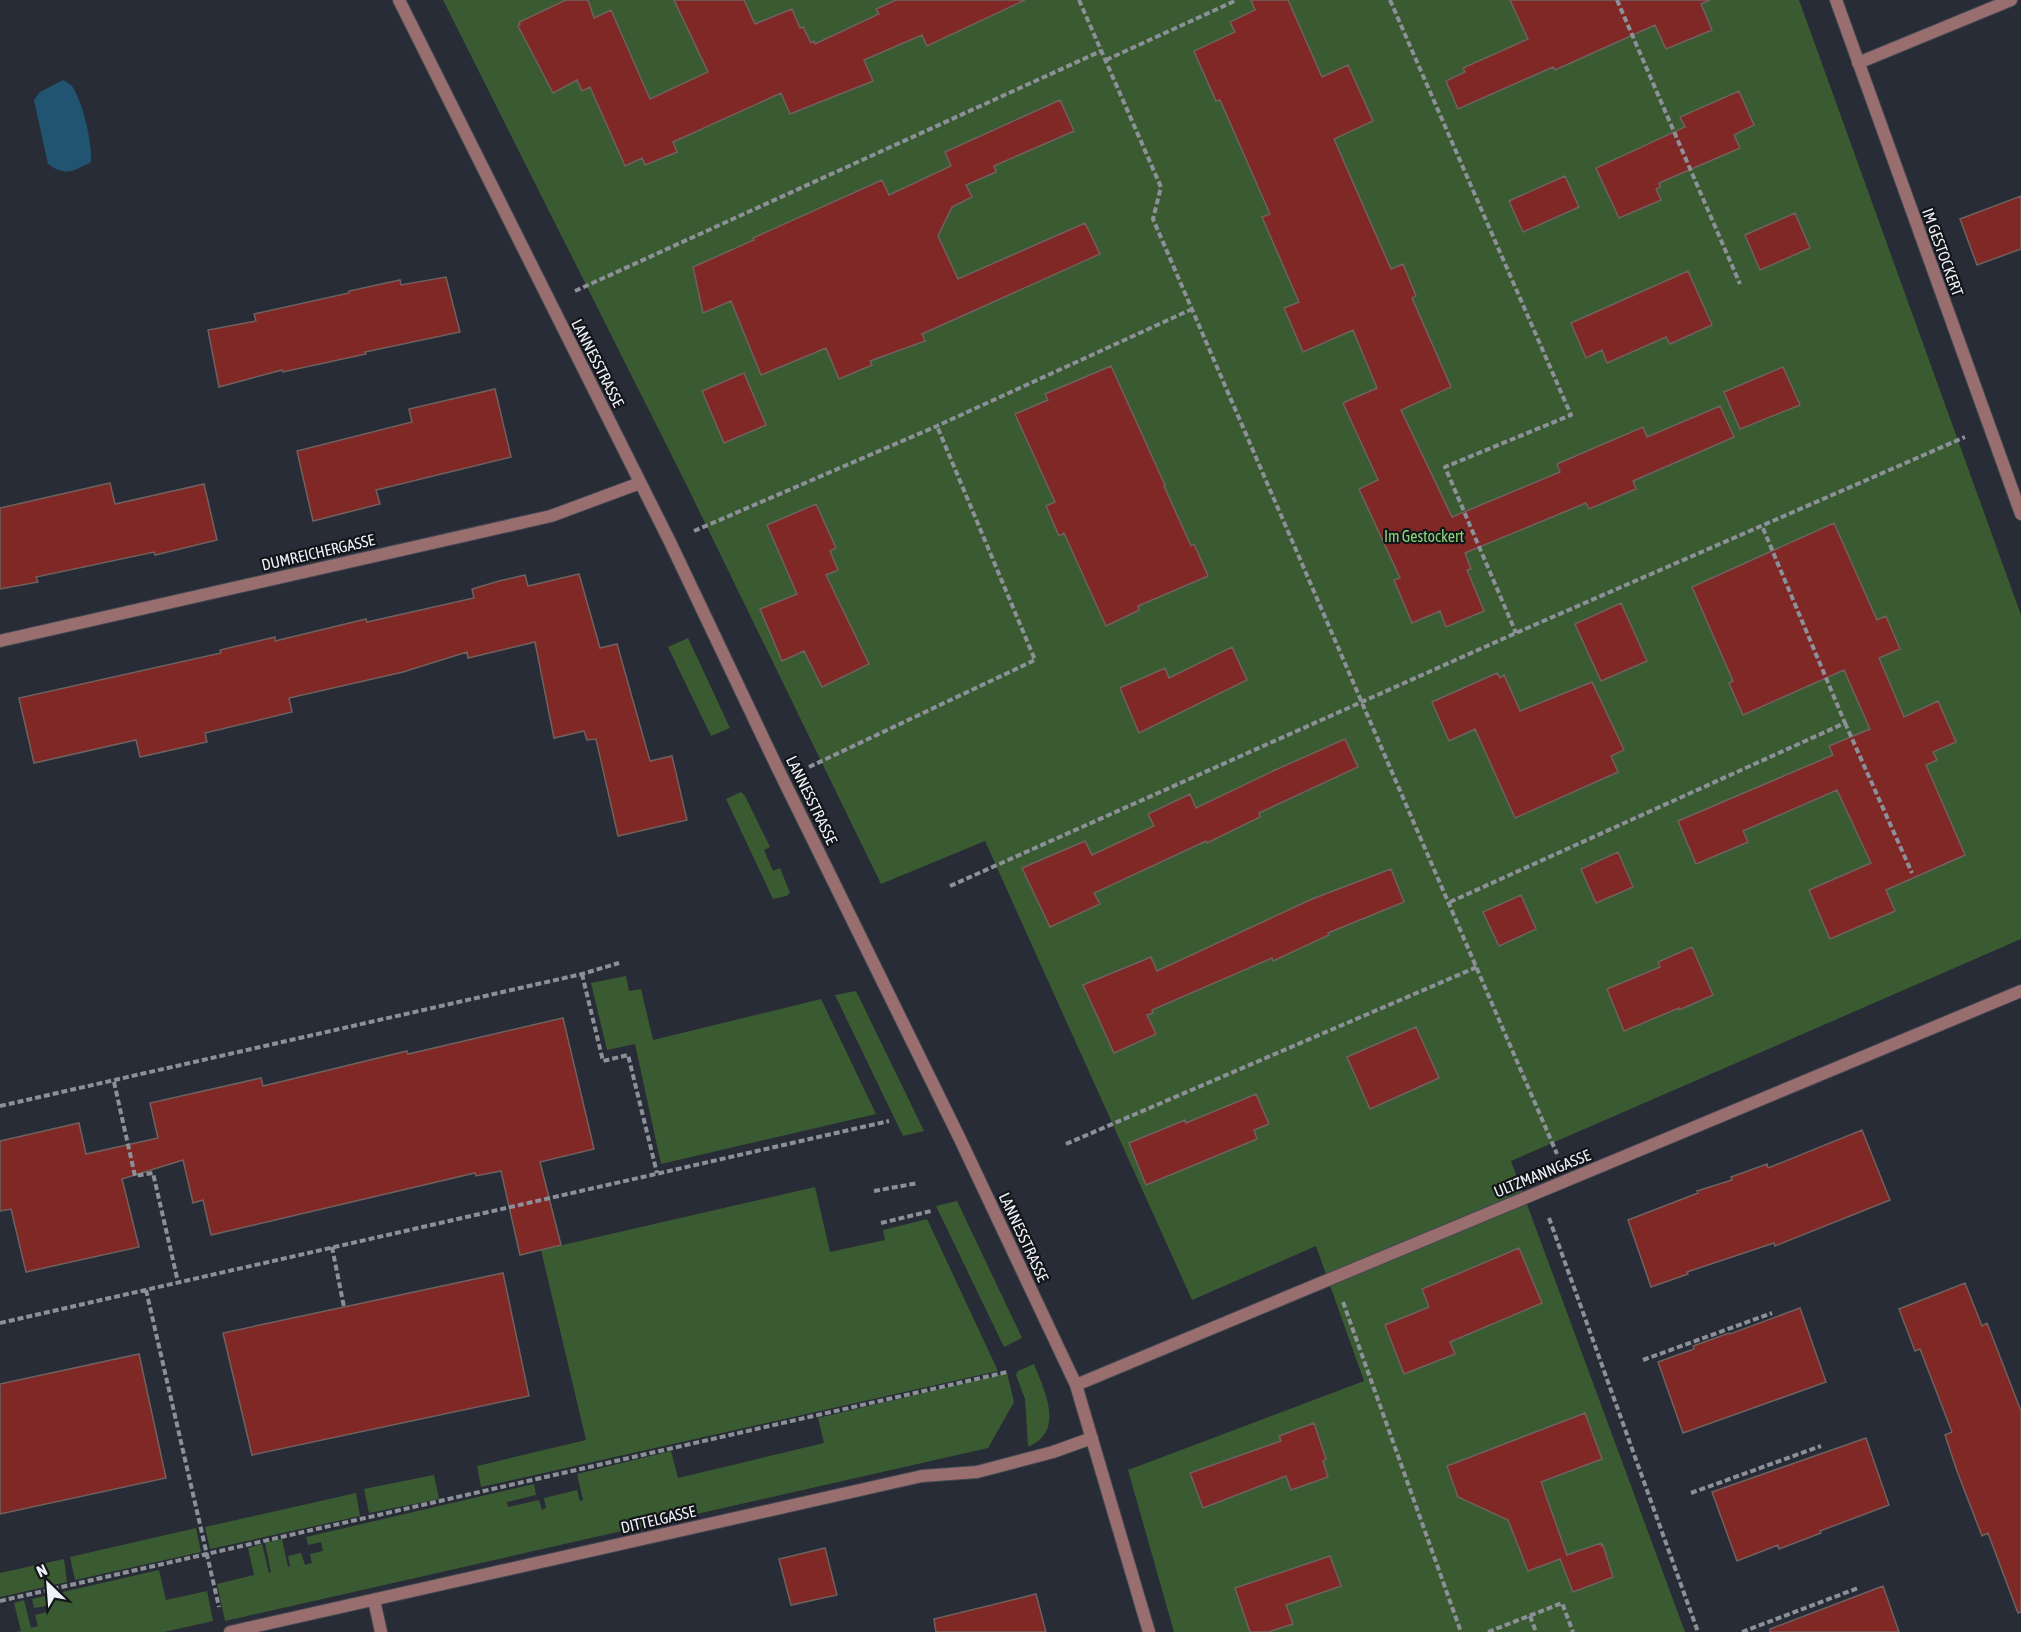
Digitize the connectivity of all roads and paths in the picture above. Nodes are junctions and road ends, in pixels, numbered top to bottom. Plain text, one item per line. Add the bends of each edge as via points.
1 (399, 0) edge
2 (1078, 0) edge
3 (1237, 0) edge
4 (1390, 0) edge
5 (1617, 0) edge
6 (1836, 0) edge
7 (2011, 0) edge
8 (1101, 51) junction
9 (1106, 60) junction
10 (1858, 63) junction
11 (1740, 284) dead end
12 (550, 302) junction
13 (1192, 309) junction
14 (937, 426) junction
15 (1989, 426) junction
16 (640, 483) junction
17 (2021, 514) edge
18 (1762, 526) junction
19 (670, 542) junction
20 (1516, 633) junction
21 (0, 641) edge
22 (1363, 701) junction
23 (1845, 723) junction
24 (783, 779) junction
25 (1912, 873) dead end
26 (950, 886) dead end
27 (1450, 902) junction
28 (620, 963) dead end
29 (1477, 967) junction
30 (582, 974) junction
31 (2021, 991) edge
32 (114, 1082) junction
33 (0, 1106) edge
34 (889, 1121) dead end
35 (1066, 1144) dead end
36 (657, 1173) junction
37 (1567, 1180) junction
38 (918, 1183) dead end
39 (874, 1191) dead end
40 (1540, 1192) junction
41 (931, 1211) dead end
42 (881, 1223) dead end
43 (332, 1247) junction
44 (178, 1282) junction
45 (146, 1290) junction
46 (1343, 1302) dead end
47 (344, 1307) dead end
48 (1772, 1313) dead end
49 (0, 1323) edge
50 (1643, 1360) dead end
51 (1007, 1372) dead end
52 (1076, 1385) junction
53 (1092, 1438) junction
54 (1821, 1446) dead end
55 (1691, 1493) dead end
56 (207, 1554) junction
57 (1858, 1588) dead end
58 (374, 1600) junction
59 (0, 1601) edge
60 (219, 1608) dead end
61 (1530, 1616) junction
62 (230, 1632) edge
63 (381, 1632) edge
64 (1149, 1632) edge
65 (1461, 1632) edge
66 (1488, 1632) edge
67 (1536, 1632) edge
68 (1573, 1632) edge
69 (1698, 1632) edge
70 (1742, 1632) edge

1 - 12 street, LANNESSTRASSE
2 - 8 path
3 - 9 path
4 - 20 path via 1571,415 1445,467
5 - 11 path
6 - 10 street, IM GESTOCKERT
7 - 10 street
8 - 9 path
8 - 12 path
9 - 13 path via 1161,187 1153,219
10 - 15 street, IM GESTOCKERT
12 - 16 street, LANNESSTRASSE
13 - 14 path
13 - 22 path
14 - 19 path
14 - 24 path via 1035,660
15 - 17 street, IM GESTOCKERT
15 - 18 path
16 - 19 street, LANNESSTRASSE
16 - 21 street, DUMREICHERGASSE via 551,516
18 - 20 path
18 - 23 path
19 - 24 street, LANNESSTRASSE
20 - 22 path
22 - 26 path
22 - 27 path
23 - 25 path
23 - 27 path
24 - 52 street, LANNESSTRASSE
27 - 29 path
28 - 30 path
29 - 35 path
29 - 37 path
30 - 32 path
30 - 36 path via 603,1061 628,1055
31 - 37 street, ULTZMANNGASSE
32 - 33 path
32 - 44 path via 135,1176 153,1173
34 - 36 path
36 - 43 path
37 - 40 street, ULTZMANNGASSE
38 - 39 path
40 - 52 street, ULTZMANNGASSE
40 - 69 path
41 - 42 path
43 - 44 path
43 - 47 path
44 - 45 path
45 - 49 path
45 - 56 path
46 - 65 path
48 - 50 path
51 - 56 path
52 - 53 street, LANNESSTRASSE
53 - 58 street, DITTELGASSE via 977,1472 922,1476
53 - 64 street, LANNESSTRASSE
54 - 55 path
56 - 59 path
56 - 60 path
57 - 70 path
58 - 62 street, DITTELGASSE
58 - 63 street
61 - 66 path
61 - 67 path
61 - 68 path via 1562,1603

